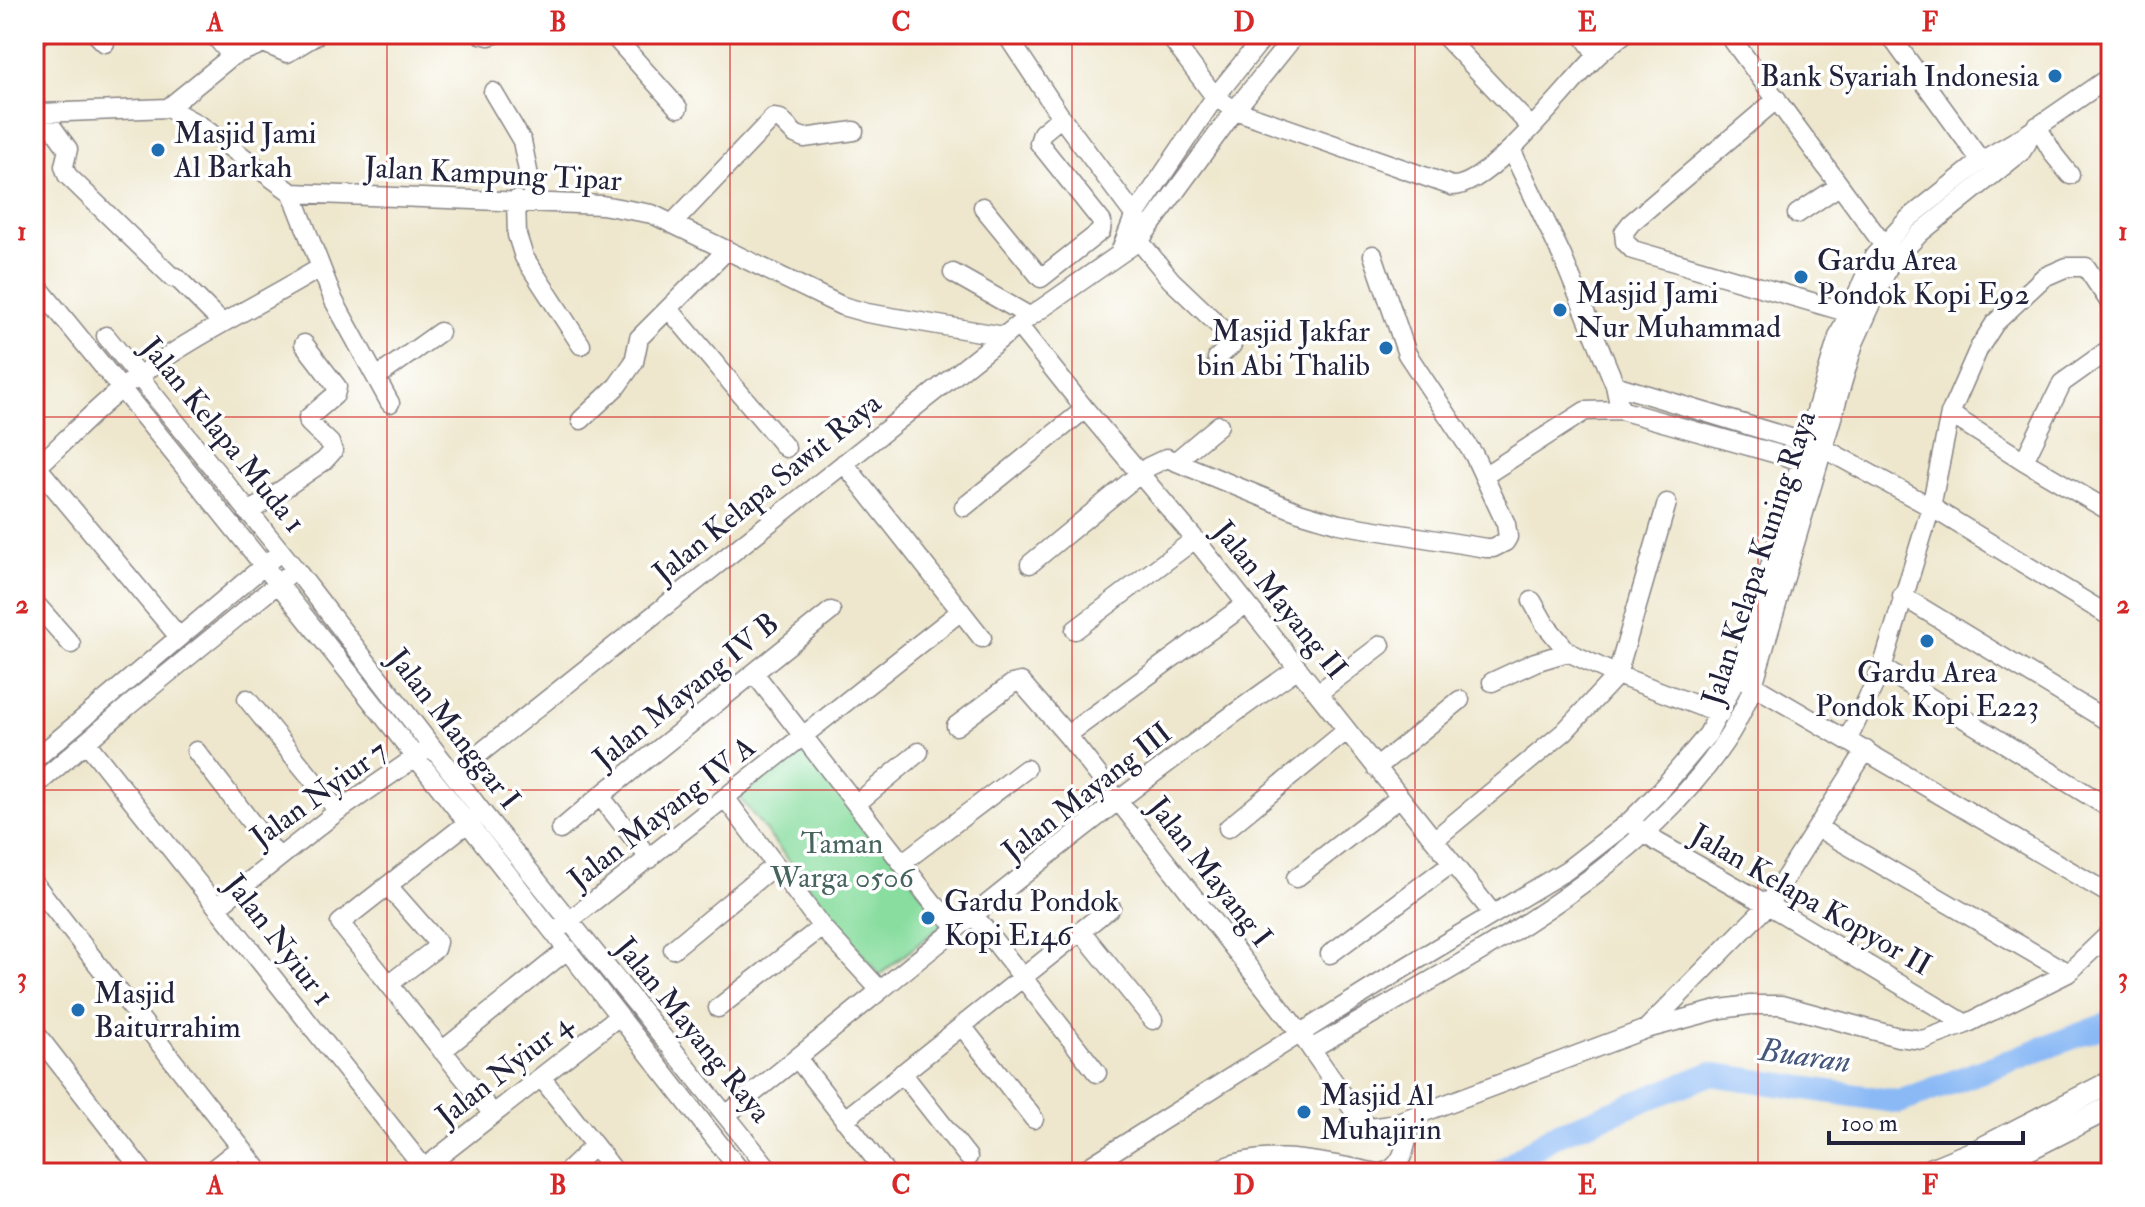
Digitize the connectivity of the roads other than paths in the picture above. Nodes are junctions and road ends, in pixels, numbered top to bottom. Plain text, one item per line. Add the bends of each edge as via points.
1 (41, 34) edge
2 (213, 34) edge
3 (318, 34) edge
4 (481, 34) edge
5 (495, 34) edge
6 (612, 34) edge
7 (1006, 34) edge
8 (1168, 34) edge
9 (1266, 34) edge
10 (1296, 34) edge
11 (1443, 34) edge
12 (1582, 34) edge
13 (1624, 34) edge
14 (1728, 34) edge
15 (1889, 34) edge
16 (34, 40) edge
17 (1597, 55) junction
18 (232, 56) junction
19 (2111, 76) edge
20 (493, 92) dead end
21 (1215, 97) junction
22 (1777, 99) junction
23 (38, 108) edge
24 (168, 108) junction
25 (678, 108) dead end
26 (1235, 110) junction
27 (1061, 117) junction
28 (1531, 127) junction
29 (2032, 130) junction
30 (854, 131) dead end
31 (1511, 149) junction
32 (1981, 161) junction
33 (2070, 175) dead end
34 (1839, 186) junction
35 (292, 193) junction
36 (525, 201) junction
37 (983, 207) dead end
38 (1797, 214) dead end
39 (673, 223) junction
40 (1138, 230) junction
41 (1883, 244) junction
42 (727, 250) junction
43 (1373, 255) dead end
44 (320, 268) junction
45 (953, 273) dead end
46 (1041, 278) junction
47 (34, 282) edge
48 (1057, 297) junction
49 (2111, 304) edge
50 (669, 309) junction
51 (1857, 316) junction
52 (221, 322) junction
53 (1017, 326) junction
54 (440, 332) dead end
55 (106, 336) dead end
56 (304, 344) dead end
57 (581, 345) dead end
58 (2111, 348) edge
59 (1217, 358) dead end
60 (139, 375) junction
61 (377, 377) junction
62 (1615, 385) junction
63 (123, 388) junction
64 (390, 403) dead end
65 (1085, 409) junction
66 (1620, 410) junction
67 (1950, 414) junction
68 (581, 420) dead end
69 (1219, 425) dead end
70 (786, 448) dead end
71 (1811, 451) junction
72 (1177, 460) junction
73 (2024, 461) junction
74 (844, 463) junction
75 (35, 466) edge
76 (1140, 474) junction
77 (1484, 476) junction
78 (1667, 503) dead end
79 (964, 507) dead end
80 (1931, 507) junction
81 (2110, 508) edge
82 (248, 513) junction
83 (1195, 539) junction
84 (281, 552) junction
85 (1030, 564) dead end
86 (264, 566) junction
87 (296, 570) junction
88 (278, 584) junction
89 (1902, 596) junction
90 (1532, 601) dead end
91 (34, 602) edge
92 (1246, 604) junction
93 (831, 611) dead end
94 (961, 611) junction
95 (2111, 617) edge
96 (1075, 630) dead end
97 (179, 637) junction
98 (982, 638) dead end
99 (71, 644) dead end
100 (1381, 645) dead end
101 (1568, 652) junction
102 (1298, 668) junction
103 (1882, 668) junction
104 (754, 673) junction
105 (1617, 675) junction
106 (1746, 681) junction
107 (1492, 682) dead end
108 (1318, 693) junction
109 (247, 699) dead end
110 (1460, 700) dead end
111 (1720, 714) junction
112 (2111, 723) edge
113 (956, 726) dead end
114 (1346, 731) junction
115 (1067, 735) junction
116 (804, 737) junction
117 (1848, 739) junction
118 (86, 742) junction
119 (196, 751) dead end
120 (1868, 751) junction
121 (424, 752) junction
122 (919, 752) dead end
123 (34, 760) edge
124 (1376, 768) junction
125 (1026, 769) dead end
126 (454, 774) junction
127 (34, 787) edge
128 (600, 796) junction
129 (1399, 798) junction
130 (726, 799) junction
131 (1119, 801) junction
132 (856, 804) junction
133 (2111, 809) edge
134 (338, 811) junction
135 (475, 817) junction
136 (1637, 827) junction
137 (1228, 828) dead end
138 (1818, 828) junction
139 (560, 830) dead end
140 (1434, 840) junction
141 (278, 857) junction
142 (650, 859) junction
143 (902, 863) junction
144 (1452, 863) junction
145 (775, 865) junction
146 (1296, 878) dead end
147 (34, 883) edge
148 (388, 886) junction
149 (2111, 895) edge
150 (1768, 905) junction
151 (217, 907) junction
152 (1111, 907) dead end
153 (1493, 914) junction
154 (974, 915) junction
155 (571, 921) junction
156 (822, 927) junction
157 (958, 927) junction
158 (555, 931) junction
159 (1081, 931) junction
160 (2111, 932) edge
161 (568, 949) junction
162 (673, 949) dead end
163 (1330, 954) dead end
164 (2068, 973) junction
165 (1023, 977) junction
166 (389, 984) junction
167 (879, 989) junction
168 (718, 1008) dead end
169 (619, 1016) junction
170 (1153, 1020) dead end
171 (1966, 1024) junction
172 (962, 1026) junction
173 (1646, 1029) junction
174 (34, 1031) edge
175 (1306, 1041) junction
176 (442, 1051) junction
177 (797, 1058) junction
178 (902, 1073) junction
179 (1097, 1073) dead end
180 (541, 1077) junction
181 (2111, 1082) edge
182 (2111, 1107) edge
183 (493, 1114) junction
184 (726, 1115) junction
185 (1411, 1117) junction
186 (1034, 1119) dead end
187 (844, 1120) junction
188 (594, 1146) junction
189 (241, 1147) junction
190 (968, 1157) dead end
191 (423, 1171) edge
192 (144, 1173) edge
193 (208, 1173) edge
194 (261, 1173) edge
195 (566, 1173) edge
196 (616, 1173) edge
197 (742, 1173) edge
198 (772, 1173) edge
199 (886, 1173) edge
200 (1079, 1173) edge
201 (1211, 1173) edge
202 (1379, 1173) edge
203 (1923, 1173) edge
204 (1981, 1173) edge

1 - 16 street
2 - 18 street
3 - 18 street via 287,53 264,43
4 - 5 street
6 - 25 street
7 - 27 street
8 - 21 street
9 - 21 street, Jalan Kelapa Sawit Raya
10 - 26 street, Jalan Kelapa Sawit Raya
11 - 28 street
12 - 17 street
13 - 17 street
14 - 22 street
15 - 32 street
17 - 28 street
18 - 24 street
19 - 29 street, Jalan Kelapa Kuning Raya
20 - 36 street via 522,141
21 - 26 street
21 - 40 street, Jalan Kelapa Sawit Raya
22 - 34 street
22 - 51 street via 1631,223 1625,242 1633,250
23 - 24 street
23 - 52 street via 68,149 67,175
24 - 35 street
26 - 31 street via 1452,186 1468,184
26 - 40 street, Jalan Kelapa Sawit Raya
27 - 40 street
27 - 46 street via 1042,133 1039,143 1103,226
28 - 31 street
29 - 32 street, Jalan Kelapa Kuning Raya
29 - 33 street
29 - 51 street, Jalan Kelapa Kuning Raya via 2021,152 1920,233 1889,266
30 - 39 street via 804,138 773,118
31 - 62 street
32 - 41 street, Jalan Kelapa Kuning Raya
34 - 38 street
34 - 41 street
35 - 36 street, Jalan Kampung Tipar
35 - 44 street
36 - 39 street, Jalan Kampung Tipar via 618,206
36 - 57 street via 517,235 524,257
37 - 46 street
39 - 42 street, Jalan Kampung Tipar
40 - 48 street, Jalan Kelapa Sawit Raya via 1120,252
40 - 59 street via 1171,280 1233,339
41 - 51 street, Jalan Kelapa Kuning Raya via 1874,256
42 - 50 street
42 - 53 street, Jalan Kampung Tipar via 852,310
43 - 77 street via 1407,354
44 - 52 street
44 - 61 street
45 - 53 street
46 - 48 street
47 - 63 street, Jalan Kelapa Muda 1
48 - 53 street, Jalan Kelapa Sawit Raya
49 - 67 street via 2086,267 2067,267 2044,277 1986,335
50 - 68 street via 639,338 634,362 617,386
50 - 70 street
51 - 71 street, Jalan Kelapa Kuning Raya via 1838,337
52 - 60 street
53 - 65 street, Jalan Mayang II
53 - 74 street, Jalan Kelapa Sawit Raya
54 - 61 street
55 - 60 street, Jalan Kelapa Muda 1
56 - 82 street via 337,387 335,395 308,418 333,451
58 - 73 street via 2062,383
60 - 63 street
60 - 82 street, Jalan Kelapa Muda 1
61 - 64 street
62 - 66 street
62 - 71 street
63 - 75 street
63 - 86 street, Jalan Kelapa Muda 1
65 - 76 street, Jalan Mayang II
65 - 79 street
66 - 71 street
66 - 77 street via 1585,411
67 - 73 street
67 - 80 street
69 - 72 street
71 - 80 street
71 - 106 street, Jalan Kelapa Kuning Raya
71 - 106 street, Jalan Kelapa Kuning Raya
72 - 76 street via 1165,459
72 - 77 street via 1339,524 1493,548 1505,542 1508,531
73 - 81 street
74 - 94 street
74 - 126 street, Jalan Kelapa Sawit Raya
75 - 97 street
76 - 83 street, Jalan Mayang II
76 - 85 street
78 - 105 street
80 - 89 street
80 - 95 street
82 - 84 street, Jalan Kelapa Muda 1
83 - 92 street, Jalan Mayang II
83 - 96 street
84 - 86 street
84 - 87 street, Jalan Kelapa Muda 1
86 - 88 street, Jalan Kelapa Muda 1
86 - 97 street
87 - 88 street
87 - 121 street, Jalan Manggar I
88 - 118 street
88 - 121 street, Jalan Manggar I
89 - 103 street
89 - 112 street
90 - 101 street
91 - 99 street
92 - 102 street, Jalan Mayang II
92 - 115 street
93 - 104 street, Jalan Mayang IV B
94 - 98 street
94 - 116 street, Jalan Mayang IV A
97 - 123 street
100 - 108 street
101 - 105 street
101 - 107 street
102 - 108 street, Jalan Mayang II
102 - 131 street, Jalan Mayang III
103 - 117 street
103 - 133 street
104 - 116 street
104 - 128 street, Jalan Mayang IV B
105 - 111 street
105 - 140 street via 1564,732
106 - 111 street, Jalan Kelapa Kuning Raya
106 - 117 street
106 - 136 street, Jalan Kelapa Kuning Raya via 1738,721 1708,765
108 - 114 street, Jalan Mayang II
109 - 134 street
110 - 124 street
111 - 136 street, Jalan Kelapa Kuning Raya
113 - 115 street, Jalan Mayang I via 1019,681
114 - 124 street, Jalan Mayang II
114 - 137 street
115 - 131 street, Jalan Mayang I
116 - 130 street, Jalan Mayang IV A
116 - 132 street
117 - 120 street
118 - 127 street
118 - 151 street, Jalan Nyiur 1
119 - 141 street
120 - 138 street
120 - 149 street
121 - 126 street, Jalan Manggar I
121 - 134 street, Jalan Nyiur 7
121 - 135 street, Jalan Manggar I
122 - 132 street
124 - 129 street, Jalan Mayang II
125 - 143 street
126 - 135 street, Jalan Manggar I
128 - 139 street
128 - 142 street, Jalan Mayang IV B
129 - 140 street, Jalan Mayang II
129 - 146 street
130 - 142 street, Jalan Mayang IV A
130 - 145 street
131 - 154 street, Jalan Mayang III
131 - 175 street, Jalan Mayang I
132 - 143 street
134 - 141 street, Jalan Nyiur 7
135 - 148 street
135 - 155 street, Jalan Manggar I
135 - 158 street, Jalan Manggar I
136 - 150 street, Jalan Kelapa Kopyor II
136 - 153 street, Jalan Kelapa Kuning Raya
136 - 175 street, Jalan Kelapa Kuning Raya via 1578,886 1524,923
138 - 150 street
138 - 164 street
140 - 144 street, Jalan Mayang II
141 - 151 street, Jalan Nyiur 7
142 - 155 street, Jalan Mayang IV A
143 - 157 street
144 - 153 street, Jalan Mayang II
144 - 163 street
145 - 156 street
145 - 162 street
147 - 189 street
148 - 166 street via 340,923
148 - 166 street via 437,942
150 - 171 street, Jalan Kelapa Kopyor II
150 - 173 street
151 - 191 street, Jalan Nyiur 1
152 - 159 street
153 - 175 street, Jalan Kelapa Kuning Raya
154 - 157 street, Jalan Mayang III
154 - 165 street
155 - 158 street, Jalan Mayang IV A
155 - 184 street, Jalan Mayang Raya
156 - 167 street
156 - 168 street
157 - 167 street, Jalan Mayang III
158 - 161 street, Jalan Mayang Raya
159 - 165 street
159 - 170 street
160 - 164 street
161 - 169 street, Jalan Mayang Raya
161 - 176 street
164 - 171 street
165 - 172 street
165 - 179 street
166 - 176 street
167 - 177 street, Jalan Mayang III
169 - 180 street, Jalan Nyiur 4
169 - 197 street, Jalan Mayang Raya
171 - 173 street via 1913,1040 1767,1004 1721,1009
172 - 178 street
172 - 186 street
173 - 185 street
174 - 192 street
175 - 185 street, Jalan Mayang I via 1365,1125 1375,1129
175 - 200 street
176 - 183 street
177 - 184 street, Jalan Mayang III
177 - 187 street
178 - 187 street
178 - 190 street
180 - 183 street, Jalan Nyiur 4
180 - 188 street
181 - 203 main road
182 - 204 main road
183 - 191 street, Jalan Nyiur 4
184 - 198 street, Jalan Mayang Raya
185 - 202 street via 1400,1161
187 - 199 street
188 - 195 street
188 - 196 street
189 - 193 street
189 - 194 street
201 - 202 street via 1249,1159

